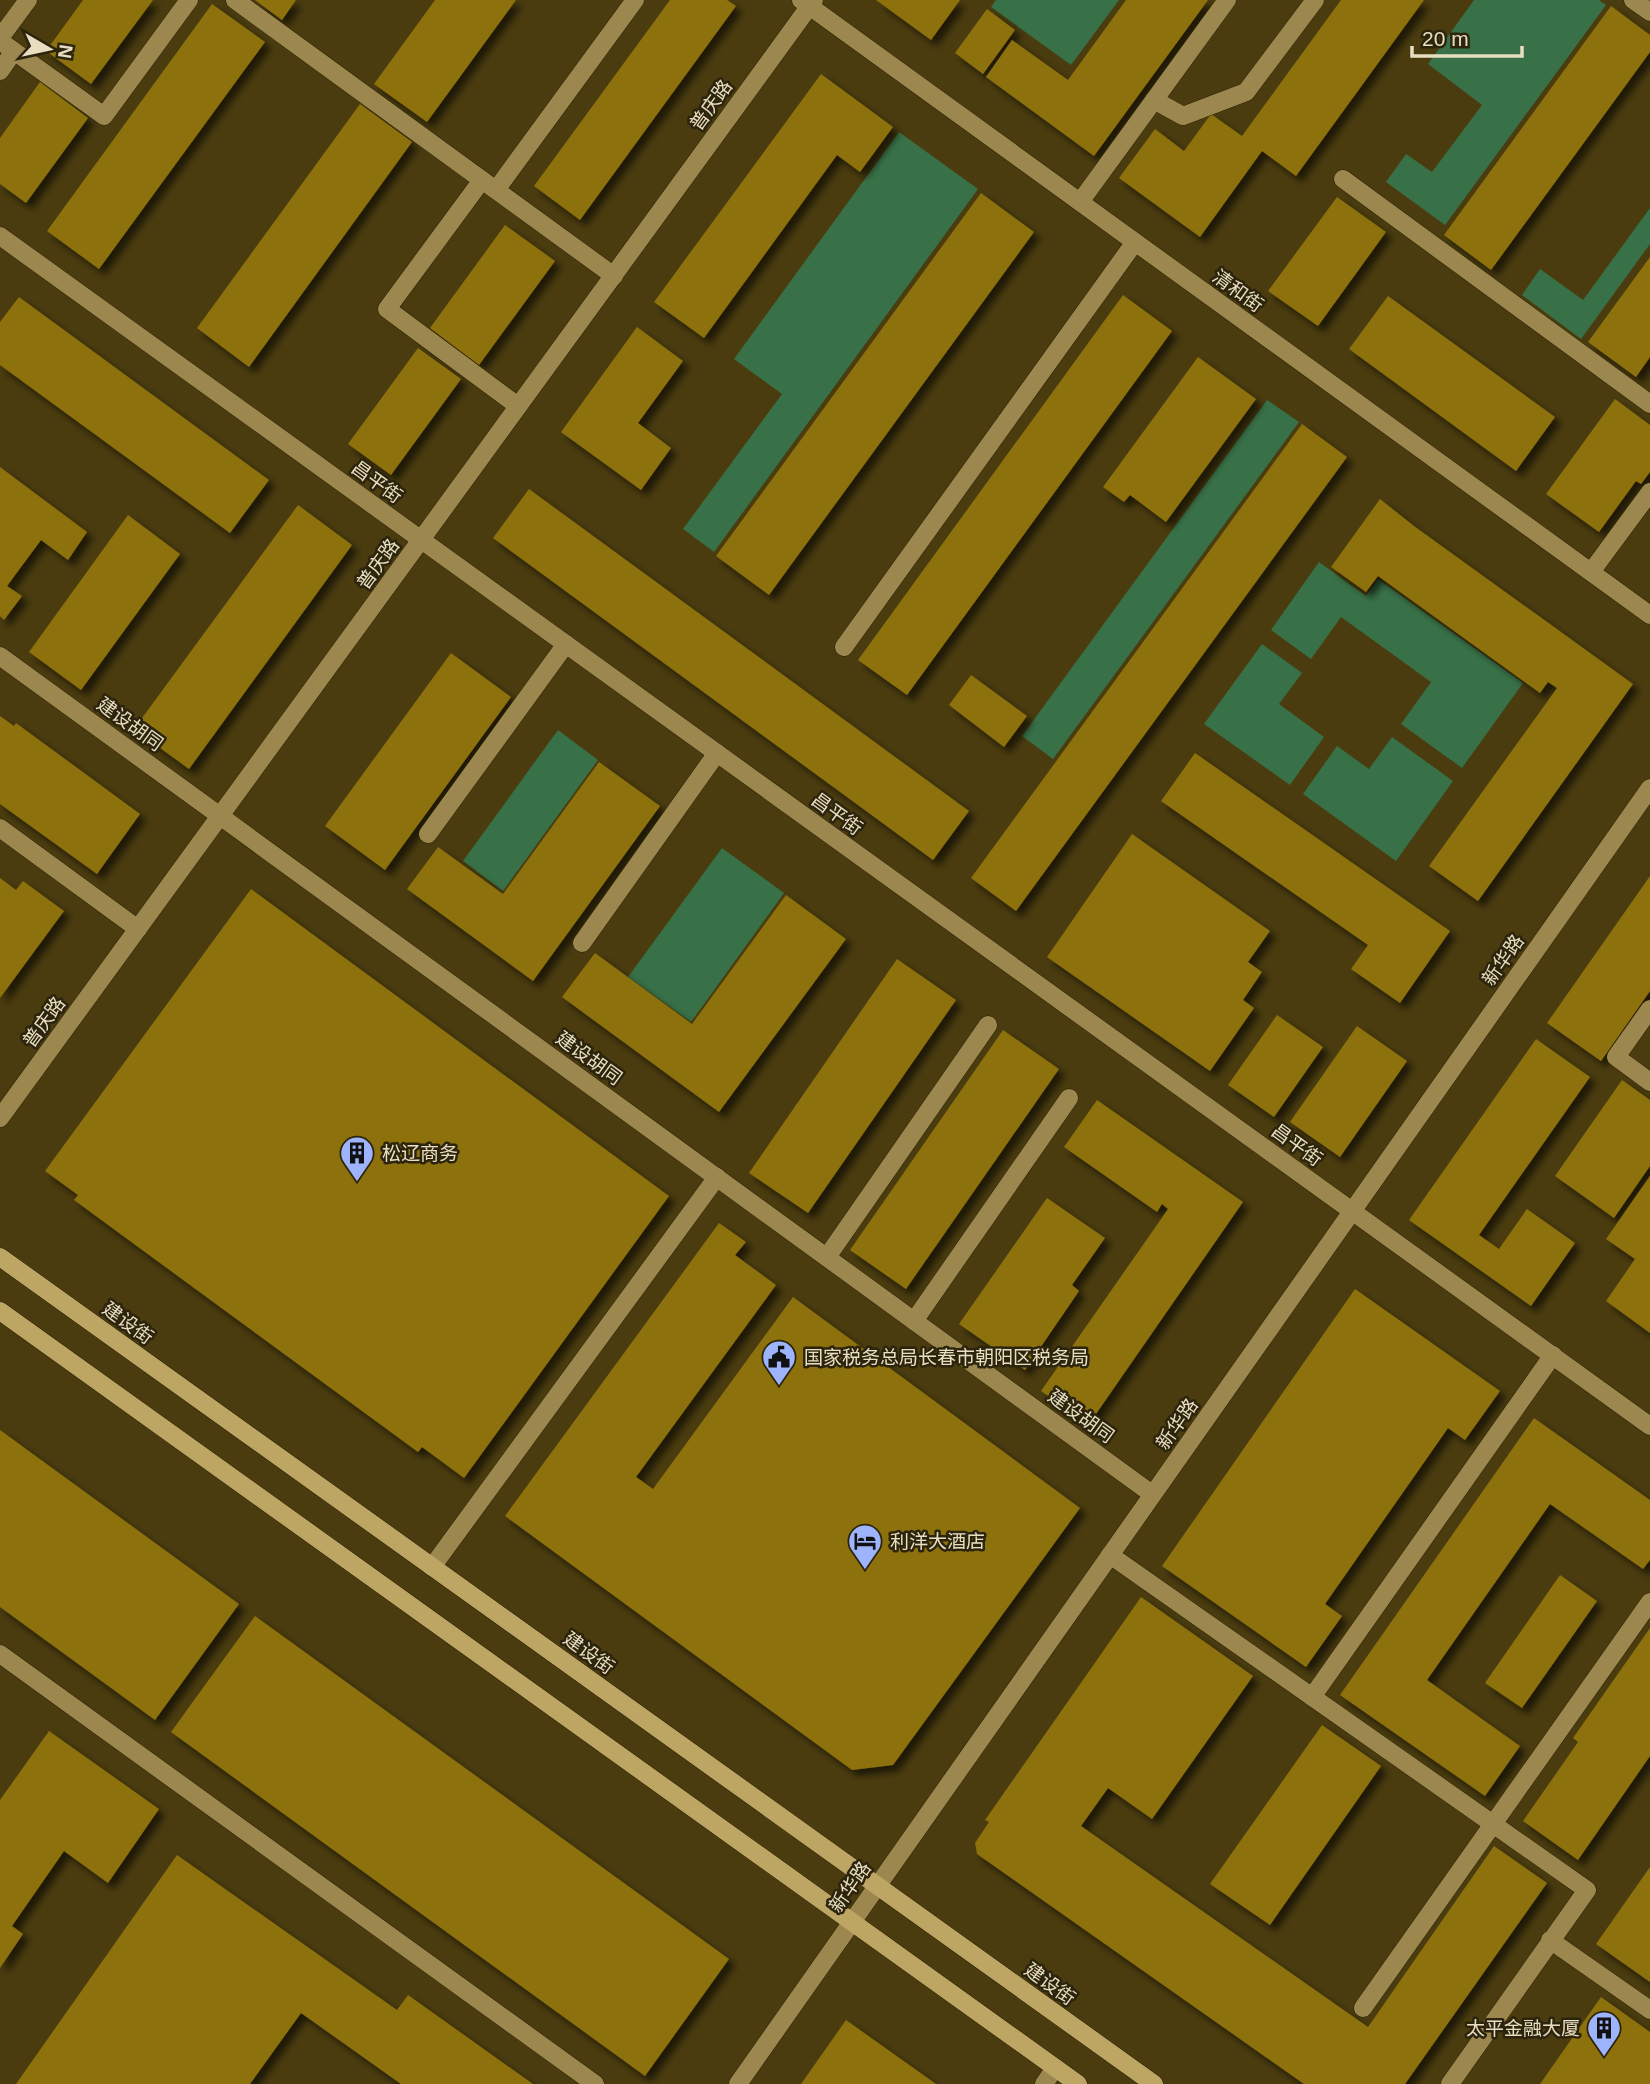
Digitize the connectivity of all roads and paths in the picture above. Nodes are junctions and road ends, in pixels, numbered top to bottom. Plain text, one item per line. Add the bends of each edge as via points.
1 (27, 0) edge
2 (189, 0) edge
3 (235, 0) edge
4 (635, 0) edge
5 (1227, 0) edge
6 (1315, 0) edge
7 (1633, 0) edge
8 (808, 2) edge
9 (1650, 12) edge
10 (5, 43) edge
11 (0, 71) edge
12 (1154, 100) junction
13 (1343, 179) dead end
14 (489, 185) junction
15 (1080, 202) junction
16 (0, 236) edge
17 (1135, 242) junction
18 (614, 276) junction
19 (1650, 404) edge
20 (518, 406) junction
21 (1650, 492) edge
22 (421, 540) junction
23 (1591, 572) junction
24 (1650, 615) edge
25 (566, 644) junction
26 (844, 647) dead end
27 (0, 656) edge
28 (717, 753) junction
29 (1650, 788) edge
30 (220, 816) junction
31 (0, 828) edge
32 (428, 834) dead end
33 (138, 929) junction
34 (582, 943) dead end
35 (1650, 1009) edge
36 (988, 1026) dead end
37 (1650, 1082) edge
38 (1069, 1098) dead end
39 (0, 1118) edge
40 (717, 1177) junction
41 (1352, 1211) junction
42 (0, 1257) edge
43 (827, 1257) junction
44 (0, 1311) edge
45 (914, 1321) junction
46 (1553, 1355) junction
47 (1650, 1426) edge
48 (1153, 1494) junction
49 (1110, 1555) junction
50 (432, 1567) junction
51 (1650, 1602) edge
52 (0, 1654) edge
53 (1312, 1697) junction
54 (1493, 1824) junction
55 (877, 1886) junction
56 (852, 1922) junction
57 (1550, 1940) junction
58 (1363, 2008) dead end
59 (1650, 2010) edge
60 (1055, 2068) junction
61 (595, 2084) edge
62 (738, 2084) edge
63 (1044, 2084) edge
64 (1078, 2084) edge
65 (1154, 2084) edge
66 (1450, 2084) edge

1 - 10 street
2 - 10 street via 104,116
3 - 14 street
4 - 14 street
5 - 12 street
6 - 12 street via 1246,92 1183,116
7 - 9 street
8 - 15 street, 清和街
8 - 18 street, 普庆路
10 - 11 street
12 - 15 street
13 - 19 street
14 - 18 street
14 - 20 street via 387,309
15 - 17 street, 清和街
16 - 22 street, 昌平街
17 - 23 street, 清和街
17 - 26 street
18 - 20 street, 普庆路
20 - 22 street, 普庆路
21 - 23 street
22 - 25 street, 昌平街
22 - 30 street, 普庆路
23 - 24 street, 清和街
25 - 28 street, 昌平街
25 - 32 street
27 - 30 street, 建设胡同
28 - 34 street
28 - 41 street, 昌平街
29 - 41 street, 新华路
30 - 33 street, 普庆路
30 - 40 street, 建设胡同
31 - 33 street
33 - 39 street, 普庆路
35 - 37 street via 1616,1057
36 - 43 street
38 - 45 street
40 - 43 street, 建设胡同
40 - 50 street
41 - 46 street, 昌平街
41 - 48 street, 新华路
42 - 50 main road, 建设街
43 - 45 street, 建设胡同
44 - 56 main road
45 - 48 street, 建设胡同
46 - 47 street, 昌平街
46 - 53 street
48 - 49 street, 新华路
49 - 53 street
49 - 55 street, 新华路
50 - 55 main road, 建设街
51 - 54 street
52 - 61 street
53 - 54 street
54 - 57 street via 1587,1890
54 - 58 street
55 - 56 street, 新华路
55 - 65 main road, 建设街
56 - 60 main road
56 - 62 street, 新华路
57 - 59 street
57 - 66 street
60 - 63 street
60 - 64 main road

